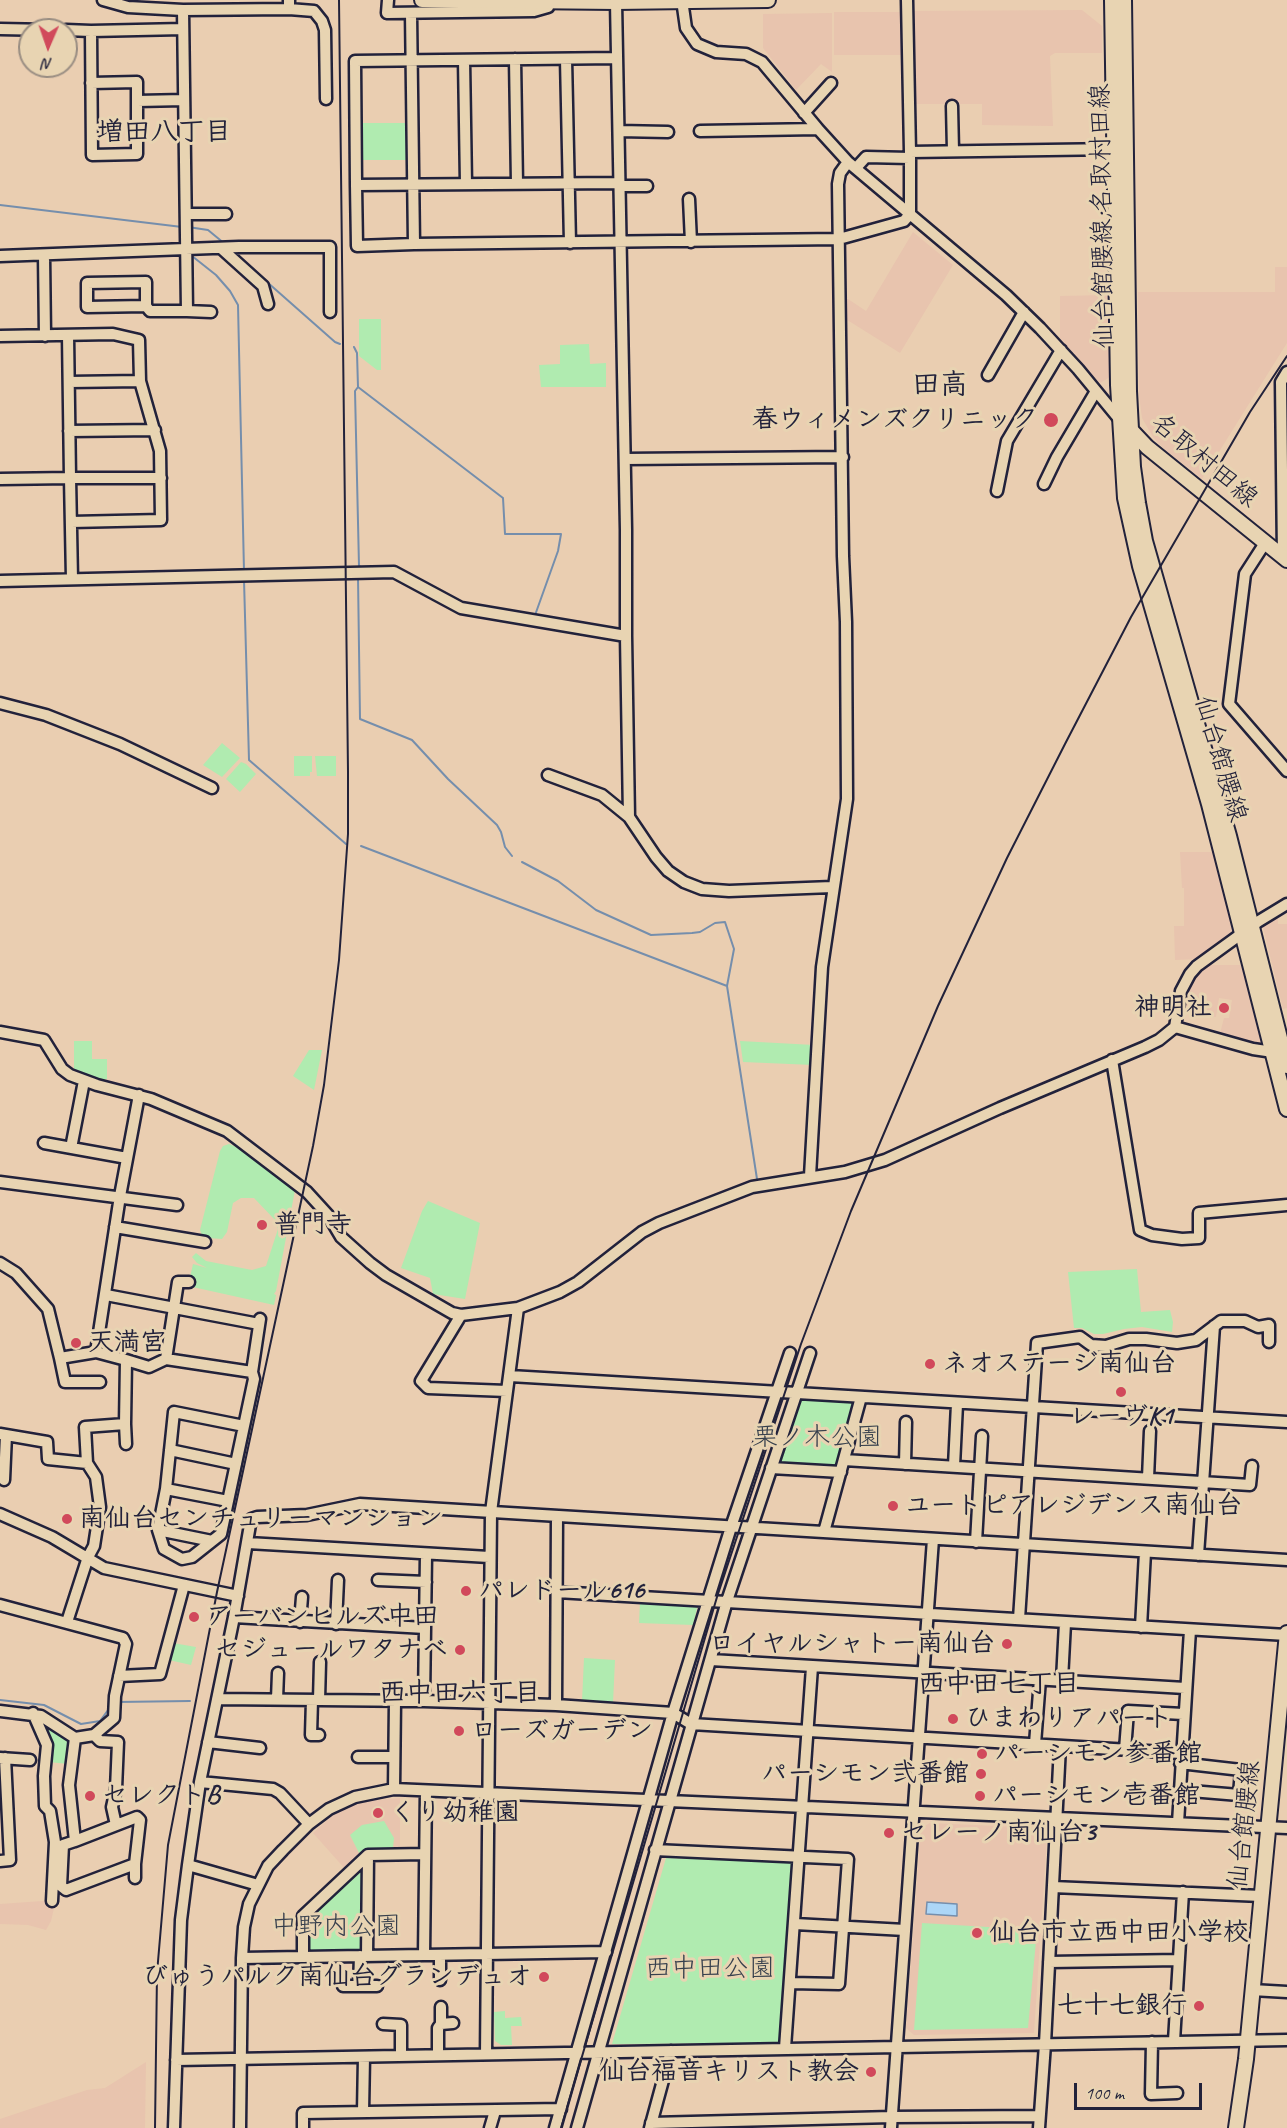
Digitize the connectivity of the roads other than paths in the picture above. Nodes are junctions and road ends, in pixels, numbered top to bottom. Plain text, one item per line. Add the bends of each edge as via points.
1 (103, 0) edge
2 (388, 0) edge
3 (422, 0) edge
4 (548, 0) edge
5 (682, 0) edge
6 (768, 0) edge
7 (907, 0) edge
8 (1112, 0) edge
9 (1124, 0) edge
10 (530, 1) edge
11 (616, 2) junction
12 (289, 5) edge
13 (183, 10) junction
14 (411, 13) junction
15 (0, 29) edge
16 (18, 29) edge
17 (183, 29) junction
18 (78, 30) edge
19 (91, 31) junction
20 (617, 58) junction
21 (515, 59) junction
22 (566, 59) junction
23 (412, 60) junction
24 (464, 60) junction
25 (831, 82) dead end
26 (91, 83) junction
27 (326, 99) dead end
28 (137, 100) junction
29 (184, 100) junction
30 (952, 106) dead end
31 (804, 113) junction
32 (818, 129) junction
33 (619, 131) junction
34 (700, 131) dead end
35 (668, 132) dead end
36 (1116, 148) junction
37 (953, 151) junction
38 (910, 155) junction
39 (852, 165) junction
40 (568, 183) junction
41 (413, 184) junction
42 (466, 184) junction
43 (517, 184) junction
44 (620, 184) junction
45 (356, 185) junction
46 (647, 186) dead end
47 (690, 199) dead end
48 (226, 214) dead end
49 (910, 214) junction
50 (187, 223) junction
51 (839, 239) junction
52 (691, 242) junction
53 (570, 243) junction
54 (622, 243) junction
55 (414, 244) junction
56 (227, 248) junction
57 (187, 250) junction
58 (44, 255) junction
59 (0, 256) edge
60 (268, 304) dead end
61 (146, 306) junction
62 (187, 311) junction
63 (211, 312) dead end
64 (330, 312) dead end
65 (1024, 312) junction
66 (68, 335) junction
67 (0, 336) edge
68 (45, 336) junction
69 (1061, 350) junction
70 (1287, 372) edge
71 (988, 375) dead end
72 (140, 381) junction
73 (69, 382) junction
74 (1096, 391) junction
75 (1120, 420) junction
76 (155, 430) junction
77 (1131, 430) junction
78 (69, 431) junction
79 (843, 457) junction
80 (625, 459) junction
81 (1162, 459) junction
82 (1133, 465) junction
83 (70, 478) junction
84 (160, 478) junction
85 (0, 479) edge
86 (1044, 484) dead end
87 (997, 491) dead end
88 (71, 522) junction
89 (1265, 543) junction
90 (1285, 559) edge
91 (72, 579) junction
92 (0, 581) edge
93 (626, 636) junction
94 (0, 703) edge
95 (1287, 771) edge
96 (548, 775) dead end
97 (212, 788) dead end
98 (629, 817) junction
99 (832, 887) junction
100 (1287, 904) edge
101 (1247, 928) junction
102 (1175, 1028) junction
103 (0, 1032) edge
104 (1283, 1057) edge
105 (1113, 1060) junction
106 (84, 1081) junction
107 (139, 1095) junction
108 (1287, 1109) edge
109 (44, 1143) dead end
110 (71, 1148) junction
111 (127, 1158) junction
112 (810, 1176) junction
113 (0, 1182) edge
114 (120, 1196) junction
115 (177, 1205) dead end
116 (1287, 1205) edge
117 (115, 1227) junction
118 (205, 1242) dead end
119 (0, 1263) edge
120 (189, 1282) dead end
121 (106, 1295) junction
122 (174, 1307) junction
123 (518, 1308) junction
124 (461, 1315) junction
125 (1214, 1326) junction
126 (1269, 1342) dead end
127 (96, 1352) junction
128 (790, 1353) dead end
129 (810, 1353) dead end
130 (60, 1359) junction
131 (166, 1359) junction
132 (126, 1360) junction
133 (252, 1372) junction
134 (510, 1376) junction
135 (100, 1382) dead end
136 (507, 1390) junction
137 (776, 1392) junction
138 (796, 1393) junction
139 (861, 1397) junction
140 (957, 1404) junction
141 (1033, 1407) junction
142 (1209, 1418) junction
143 (906, 1422) dead end
144 (1287, 1422) edge
145 (125, 1424) junction
146 (244, 1426) junction
147 (1150, 1431) dead end
148 (3, 1434) edge
149 (982, 1436) dead end
150 (126, 1444) dead end
151 (170, 1450) junction
152 (844, 1460) junction
153 (87, 1463) junction
154 (236, 1464) junction
155 (905, 1464) junction
156 (954, 1466) junction
157 (1252, 1466) dead end
158 (771, 1468) junction
159 (980, 1468) junction
160 (1028, 1471) junction
161 (841, 1472) junction
162 (1148, 1478) junction
163 (4, 1479) dead end
164 (1204, 1483) junction
165 (166, 1489) junction
166 (228, 1502) junction
167 (491, 1512) junction
168 (0, 1514) edge
169 (557, 1516) junction
170 (731, 1527) junction
171 (751, 1528) junction
172 (158, 1530) junction
173 (824, 1532) junction
174 (933, 1539) junction
175 (212, 1541) junction
176 (976, 1542) junction
177 (248, 1543) junction
178 (1023, 1544) junction
179 (1145, 1552) junction
180 (426, 1555) junction
181 (1198, 1555) junction
182 (88, 1557) junction
183 (489, 1557) junction
184 (1287, 1560) edge
185 (338, 1580) dead end
186 (378, 1580) dead end
187 (426, 1582) junction
188 (184, 1585) junction
189 (557, 1592) junction
190 (238, 1596) junction
191 (302, 1597) dead end
192 (708, 1600) junction
193 (728, 1601) junction
194 (0, 1605) edge
195 (928, 1613) junction
196 (234, 1617) junction
197 (1019, 1619) junction
198 (67, 1622) junction
199 (300, 1622) junction
200 (1065, 1623) junction
201 (336, 1624) junction
202 (1141, 1627) junction
203 (425, 1628) junction
204 (1190, 1630) junction
205 (1287, 1634) edge
206 (711, 1660) junction
207 (320, 1662) dead end
208 (812, 1667) junction
209 (923, 1672) junction
210 (278, 1673) dead end
211 (119, 1676) junction
212 (1040, 1679) junction
213 (1062, 1680) junction
214 (1185, 1688) junction
215 (217, 1699) junction
216 (277, 1700) junction
217 (316, 1700) junction
218 (395, 1701) junction
219 (424, 1701) junction
220 (489, 1702) junction
221 (556, 1705) junction
222 (1284, 1705) edge
223 (0, 1711) edge
224 (33, 1713) junction
225 (673, 1713) junction
226 (1184, 1714) junction
227 (691, 1724) junction
228 (808, 1731) junction
229 (319, 1735) dead end
230 (94, 1736) junction
231 (918, 1737) junction
232 (75, 1738) junction
233 (208, 1742) junction
234 (1035, 1744) junction
235 (1059, 1746) junction
236 (260, 1748) dead end
237 (1125, 1750) junction
238 (358, 1757) dead end
239 (394, 1757) junction
240 (3, 1758) edge
241 (1181, 1758) junction
242 (30, 1760) dead end
243 (200, 1782) junction
244 (394, 1789) junction
245 (1179, 1790) junction
246 (426, 1791) junction
247 (488, 1794) junction
248 (649, 1799) junction
249 (670, 1801) junction
250 (803, 1807) junction
251 (913, 1812) junction
252 (1056, 1818) junction
253 (1178, 1823) junction
254 (309, 1824) junction
255 (116, 1825) junction
256 (1269, 1827) junction
257 (1287, 1828) edge
258 (75, 1841) junction
259 (655, 1850) junction
260 (425, 1854) junction
261 (368, 1855) junction
262 (799, 1857) junction
263 (0, 1861) edge
264 (135, 1864) junction
265 (188, 1865) junction
266 (135, 1878) dead end
267 (258, 1885) junction
268 (1053, 1887) junction
269 (1183, 1892) junction
270 (1262, 1896) junction
271 (52, 1901) dead end
272 (795, 1924) junction
273 (844, 1927) junction
274 (905, 1930) junction
275 (606, 1952) junction
276 (487, 1954) junction
277 (423, 1955) junction
278 (440, 1955) junction
279 (363, 1956) junction
280 (303, 1957) junction
281 (242, 1958) junction
282 (1179, 1960) junction
283 (1049, 1962) junction
284 (440, 1980) dead end
285 (791, 1983) junction
286 (343, 1986) dead end
287 (359, 1986) junction
288 (377, 1986) dead end
289 (1252, 1990) junction
290 (1287, 1992) edge
291 (441, 2007) dead end
292 (453, 2023) dead end
293 (383, 2024) dead end
294 (441, 2024) junction
295 (1248, 2040) junction
296 (1287, 2040) edge
297 (1174, 2041) junction
298 (1152, 2042) junction
299 (1045, 2043) junction
300 (898, 2047) junction
301 (785, 2048) junction
302 (671, 2051) junction
303 (599, 2052) junction
304 (577, 2053) junction
305 (486, 2054) junction
306 (438, 2055) junction
307 (364, 2056) junction
308 (401, 2056) junction
309 (241, 2059) junction
310 (176, 2060) junction
311 (1177, 2093) dead end
312 (561, 2109) junction
313 (495, 2111) junction
314 (363, 2112) junction
315 (1040, 2116) junction
316 (892, 2122) edge
317 (817, 2124) edge
318 (651, 2126) edge
319 (174, 2128) edge
320 (240, 2128) edge
321 (303, 2128) edge
322 (490, 2128) edge
323 (555, 2128) edge
324 (577, 2128) edge
325 (1039, 2128) edge
326 (1236, 2128) edge

1 - 13 street via 129,7
2 - 14 street via 387,13
3 - 10 main road
4 - 10 main road
4 - 11 main road
4 - 14 street via 548,7 534,11
5 - 6 main road
5 - 11 main road
5 - 31 street via 686,28 697,44 716,52 746,54 762,62
7 - 38 street
8 - 36 main road, 仙台館腰線;名取村田線
9 - 77 main road, 仙台館腰線;名取村田線
11 - 20 street
12 - 13 street
12 - 27 street via 314,11 322,21
13 - 17 street
14 - 23 street
15 - 16 street
17 - 19 street
17 - 29 street
18 - 19 street
19 - 26 street
20 - 22 street
20 - 33 street
21 - 22 street
21 - 24 street
21 - 43 street
22 - 40 street
23 - 24 street
23 - 41 street
23 - 45 street via 355,61
24 - 42 street
25 - 31 street
26 - 28 street via 137,82
26 - 28 street via 92,155 137,154
28 - 29 street
29 - 50 street
30 - 37 street
31 - 32 street
32 - 34 street
32 - 39 street
33 - 35 street
33 - 44 street
36 - 37 street
36 - 75 main road, 仙台館腰線;名取村田線
37 - 38 street
38 - 39 street via 866,157
38 - 49 street
39 - 49 street
39 - 51 street via 840,173 838,184
40 - 43 street
40 - 44 street
40 - 53 street
41 - 42 street
41 - 45 street
41 - 55 street
42 - 43 street
44 - 46 street
44 - 54 street
45 - 55 street via 357,246
47 - 52 street
48 - 50 street
49 - 51 street via 904,221
49 - 65 street
50 - 57 street
51 - 52 street
51 - 79 street
52 - 54 street
53 - 54 street
53 - 55 street
54 - 80 street
56 - 57 street
56 - 60 street via 263,286
56 - 64 street via 330,247
57 - 58 street
57 - 62 street
58 - 59 street
58 - 68 street
61 - 61 street via 87,307 87,283 146,282
61 - 62 street via 150,311
62 - 63 street
65 - 69 street
65 - 71 street
66 - 68 street
66 - 72 street via 113,334 139,340
66 - 73 street
67 - 68 street
69 - 74 street
69 - 87 street via 1007,441
70 - 90 street via 1281,382
72 - 73 street
72 - 76 street
73 - 78 street
74 - 75 street
74 - 86 street
75 - 77 main road, 名取村田線
75 - 101 main road, 仙台館腰線 via 1129,522
76 - 78 street
76 - 84 street
77 - 81 main road, 名取村田線
77 - 82 main road, 仙台館腰線
78 - 83 street
79 - 80 street
79 - 99 street via 847,799
80 - 93 street
81 - 82 main road
81 - 89 main road, 名取村田線
82 - 101 main road, 仙台館腰線 via 1148,551 1229,836
83 - 84 street
83 - 85 street
83 - 88 street
84 - 88 street via 160,520
88 - 91 street
89 - 90 main road, 名取村田線
89 - 95 street via 1245,574 1229,704
91 - 92 street
91 - 93 street via 394,572 461,608
93 - 98 street
94 - 97 street via 46,715 120,744
96 - 98 street via 602,795
98 - 99 street via 668,872 702,889
99 - 112 street via 822,967
100 - 101 street
101 - 102 street via 1203,959 1190,974 1181,991
101 - 104 main road, 仙台館腰線
102 - 104 street
102 - 105 street via 1159,1040
103 - 106 street via 44,1040 62,1069
104 - 108 main road, 仙台館腰線
105 - 112 street via 885,1160 845,1172
105 - 116 street via 1140,1230 1152,1235 1199,1238 1199,1213
106 - 107 street
106 - 110 street
107 - 111 street
107 - 124 street via 226,1131 307,1192 341,1237 370,1263
109 - 110 street
110 - 111 street
111 - 114 street
112 - 123 street via 752,1187 659,1222 578,1282
113 - 114 street
114 - 115 street
114 - 117 street
117 - 118 street
117 - 121 street
119 - 130 street via 16,1273 48,1309
120 - 122 street via 178,1282
121 - 122 street
121 - 127 street
122 - 131 street
122 - 133 street via 260,1322
123 - 124 street
123 - 134 street
124 - 136 street via 421,1381 428,1388
125 - 126 street via 1221,1321 1245,1321 1258,1327 1269,1324
125 - 141 street via 1196,1340 1177,1343 1146,1338 1106,1346 1091,1345 1080,1337 1037,1343
125 - 142 street
127 - 130 street
127 - 132 street
128 - 137 street
129 - 138 street
130 - 135 street via 65,1382
131 - 132 street via 150,1367
131 - 133 street
132 - 145 street
133 - 146 street via 254,1379
134 - 136 street
134 - 137 street
136 - 167 street
137 - 138 street
137 - 170 street
138 - 139 street
138 - 158 street
139 - 140 street
139 - 152 street
140 - 141 street
140 - 156 street
141 - 142 street
141 - 160 street
142 - 144 street
142 - 164 street
143 - 155 street
145 - 150 street
145 - 153 street via 85,1427
146 - 151 street via 174,1412
146 - 154 street
147 - 162 street
148 - 153 street via 47,1442 48,1459
148 - 163 street
149 - 159 street
151 - 154 street
151 - 165 street
152 - 155 street
152 - 161 street
153 - 182 street via 96,1477 100,1495 94,1546
154 - 166 street
155 - 156 street
156 - 159 street
157 - 164 street via 1251,1485
158 - 161 street
158 - 171 street
159 - 160 street
159 - 176 street
160 - 162 street
160 - 178 street
161 - 173 street
162 - 164 street
164 - 181 street
165 - 166 street
165 - 172 street
166 - 175 street via 221,1534
167 - 169 street
167 - 177 street via 360,1504 307,1515 257,1516 251,1519
167 - 183 street
168 - 182 street
169 - 170 street
169 - 189 street
170 - 171 street
170 - 192 street
171 - 173 street
171 - 193 street
172 - 175 street
172 - 175 street via 164,1549 182,1559 192,1557
173 - 174 street
174 - 176 street
174 - 195 street
176 - 178 street
177 - 180 street
177 - 190 street
178 - 179 street
178 - 197 street
179 - 181 street
179 - 202 street
180 - 183 street
180 - 187 street
181 - 184 street
182 - 188 street via 104,1568
182 - 198 street
183 - 220 street
185 - 201 street
186 - 187 street
187 - 203 street
188 - 190 street
188 - 211 street via 160,1674
189 - 192 street
189 - 221 street
190 - 196 street
191 - 199 street
192 - 193 street
192 - 225 street
193 - 195 street
193 - 206 street
194 - 198 street
195 - 197 street
195 - 209 street
196 - 199 street
196 - 215 street
197 - 200 street
198 - 211 street via 123,1638 126,1644
199 - 201 street
200 - 202 street
200 - 213 street
201 - 203 street
202 - 204 street
203 - 219 street
204 - 205 street
204 - 214 street
205 - 222 main road, 仙台館腰線
206 - 208 street
206 - 227 street
207 - 217 street
208 - 209 street
208 - 228 street
209 - 212 street
209 - 231 street
210 - 216 street
211 - 230 street via 114,1718
212 - 213 street
212 - 234 street
213 - 214 street
214 - 226 street
215 - 216 street
215 - 233 street
216 - 217 street
217 - 218 street
217 - 229 street via 311,1735
218 - 219 street
218 - 239 street
219 - 220 street
220 - 221 street
220 - 247 street
221 - 225 street
222 - 256 main road, 仙台館腰線
223 - 224 street
224 - 232 street
224 - 271 street via 47,1745 45,1806 50,1811 55,1842
225 - 227 street
225 - 248 street
226 - 237 street via 1128,1711
226 - 241 street
227 - 228 street
227 - 249 street
228 - 231 street
228 - 250 street
230 - 232 street
230 - 255 street via 100,1741 118,1742 112,1807
231 - 234 street
231 - 251 street
232 - 258 street via 69,1785
233 - 236 street
233 - 243 street
234 - 235 street
235 - 237 street
235 - 252 street
237 - 241 street
238 - 239 street
239 - 244 street
240 - 242 street
240 - 263 street via 10,1860
241 - 245 street
241 - 245 street via 1241,1770 1239,1795
243 - 254 street via 273,1789
243 - 265 street
244 - 246 street
244 - 254 street via 355,1797
245 - 253 street
246 - 247 street
246 - 260 street
247 - 248 street
247 - 276 street
248 - 249 street
248 - 275 street
249 - 250 street
249 - 259 street
250 - 251 street
250 - 262 street
251 - 252 street
251 - 274 street
252 - 253 street
252 - 268 street
253 - 256 street
254 - 267 street via 268,1866
255 - 258 street
255 - 264 street via 136,1817 140,1820
256 - 257 street
256 - 270 main road, 仙台館腰線
258 - 264 street via 63,1845 61,1886 66,1890
259 - 262 street
259 - 303 street
260 - 261 street
260 - 277 street
261 - 279 street
261 - 280 street via 303,1916
262 - 272 street
262 - 273 street via 848,1859
264 - 266 street
265 - 267 street
265 - 310 street via 181,1920
267 - 281 street via 246,1916
268 - 269 street
268 - 283 street
269 - 270 street
269 - 282 street
270 - 289 main road, 仙台館腰線
272 - 273 street
272 - 285 street
273 - 274 street
273 - 285 street via 839,1984
274 - 300 street
275 - 276 street
275 - 304 street
276 - 278 street
276 - 305 street
277 - 278 street
277 - 279 street
278 - 284 street
279 - 280 street
279 - 287 street
280 - 281 street
281 - 309 street
282 - 283 street
282 - 297 street
283 - 299 street
285 - 301 street
286 - 287 street
287 - 288 street
289 - 290 street
289 - 295 main road, 仙台館腰線
291 - 294 street
292 - 294 street
293 - 308 street via 401,2025
294 - 306 street
295 - 296 street
295 - 297 street
295 - 326 main road, 仙台館腰線
297 - 298 street
298 - 299 street
298 - 311 street via 1151,2094
299 - 300 street
299 - 315 street
300 - 301 street
300 - 316 street
301 - 302 street
302 - 303 street
302 - 318 street
303 - 304 street
303 - 324 street
304 - 305 street
304 - 312 street
305 - 306 street
306 - 308 street
307 - 308 street
307 - 309 street
307 - 314 street
309 - 310 street
309 - 320 street
310 - 319 street
312 - 313 street
312 - 323 street
313 - 314 street
313 - 322 street
314 - 321 street via 303,2113
315 - 316 street
315 - 325 street
316 - 317 street
317 - 318 street

